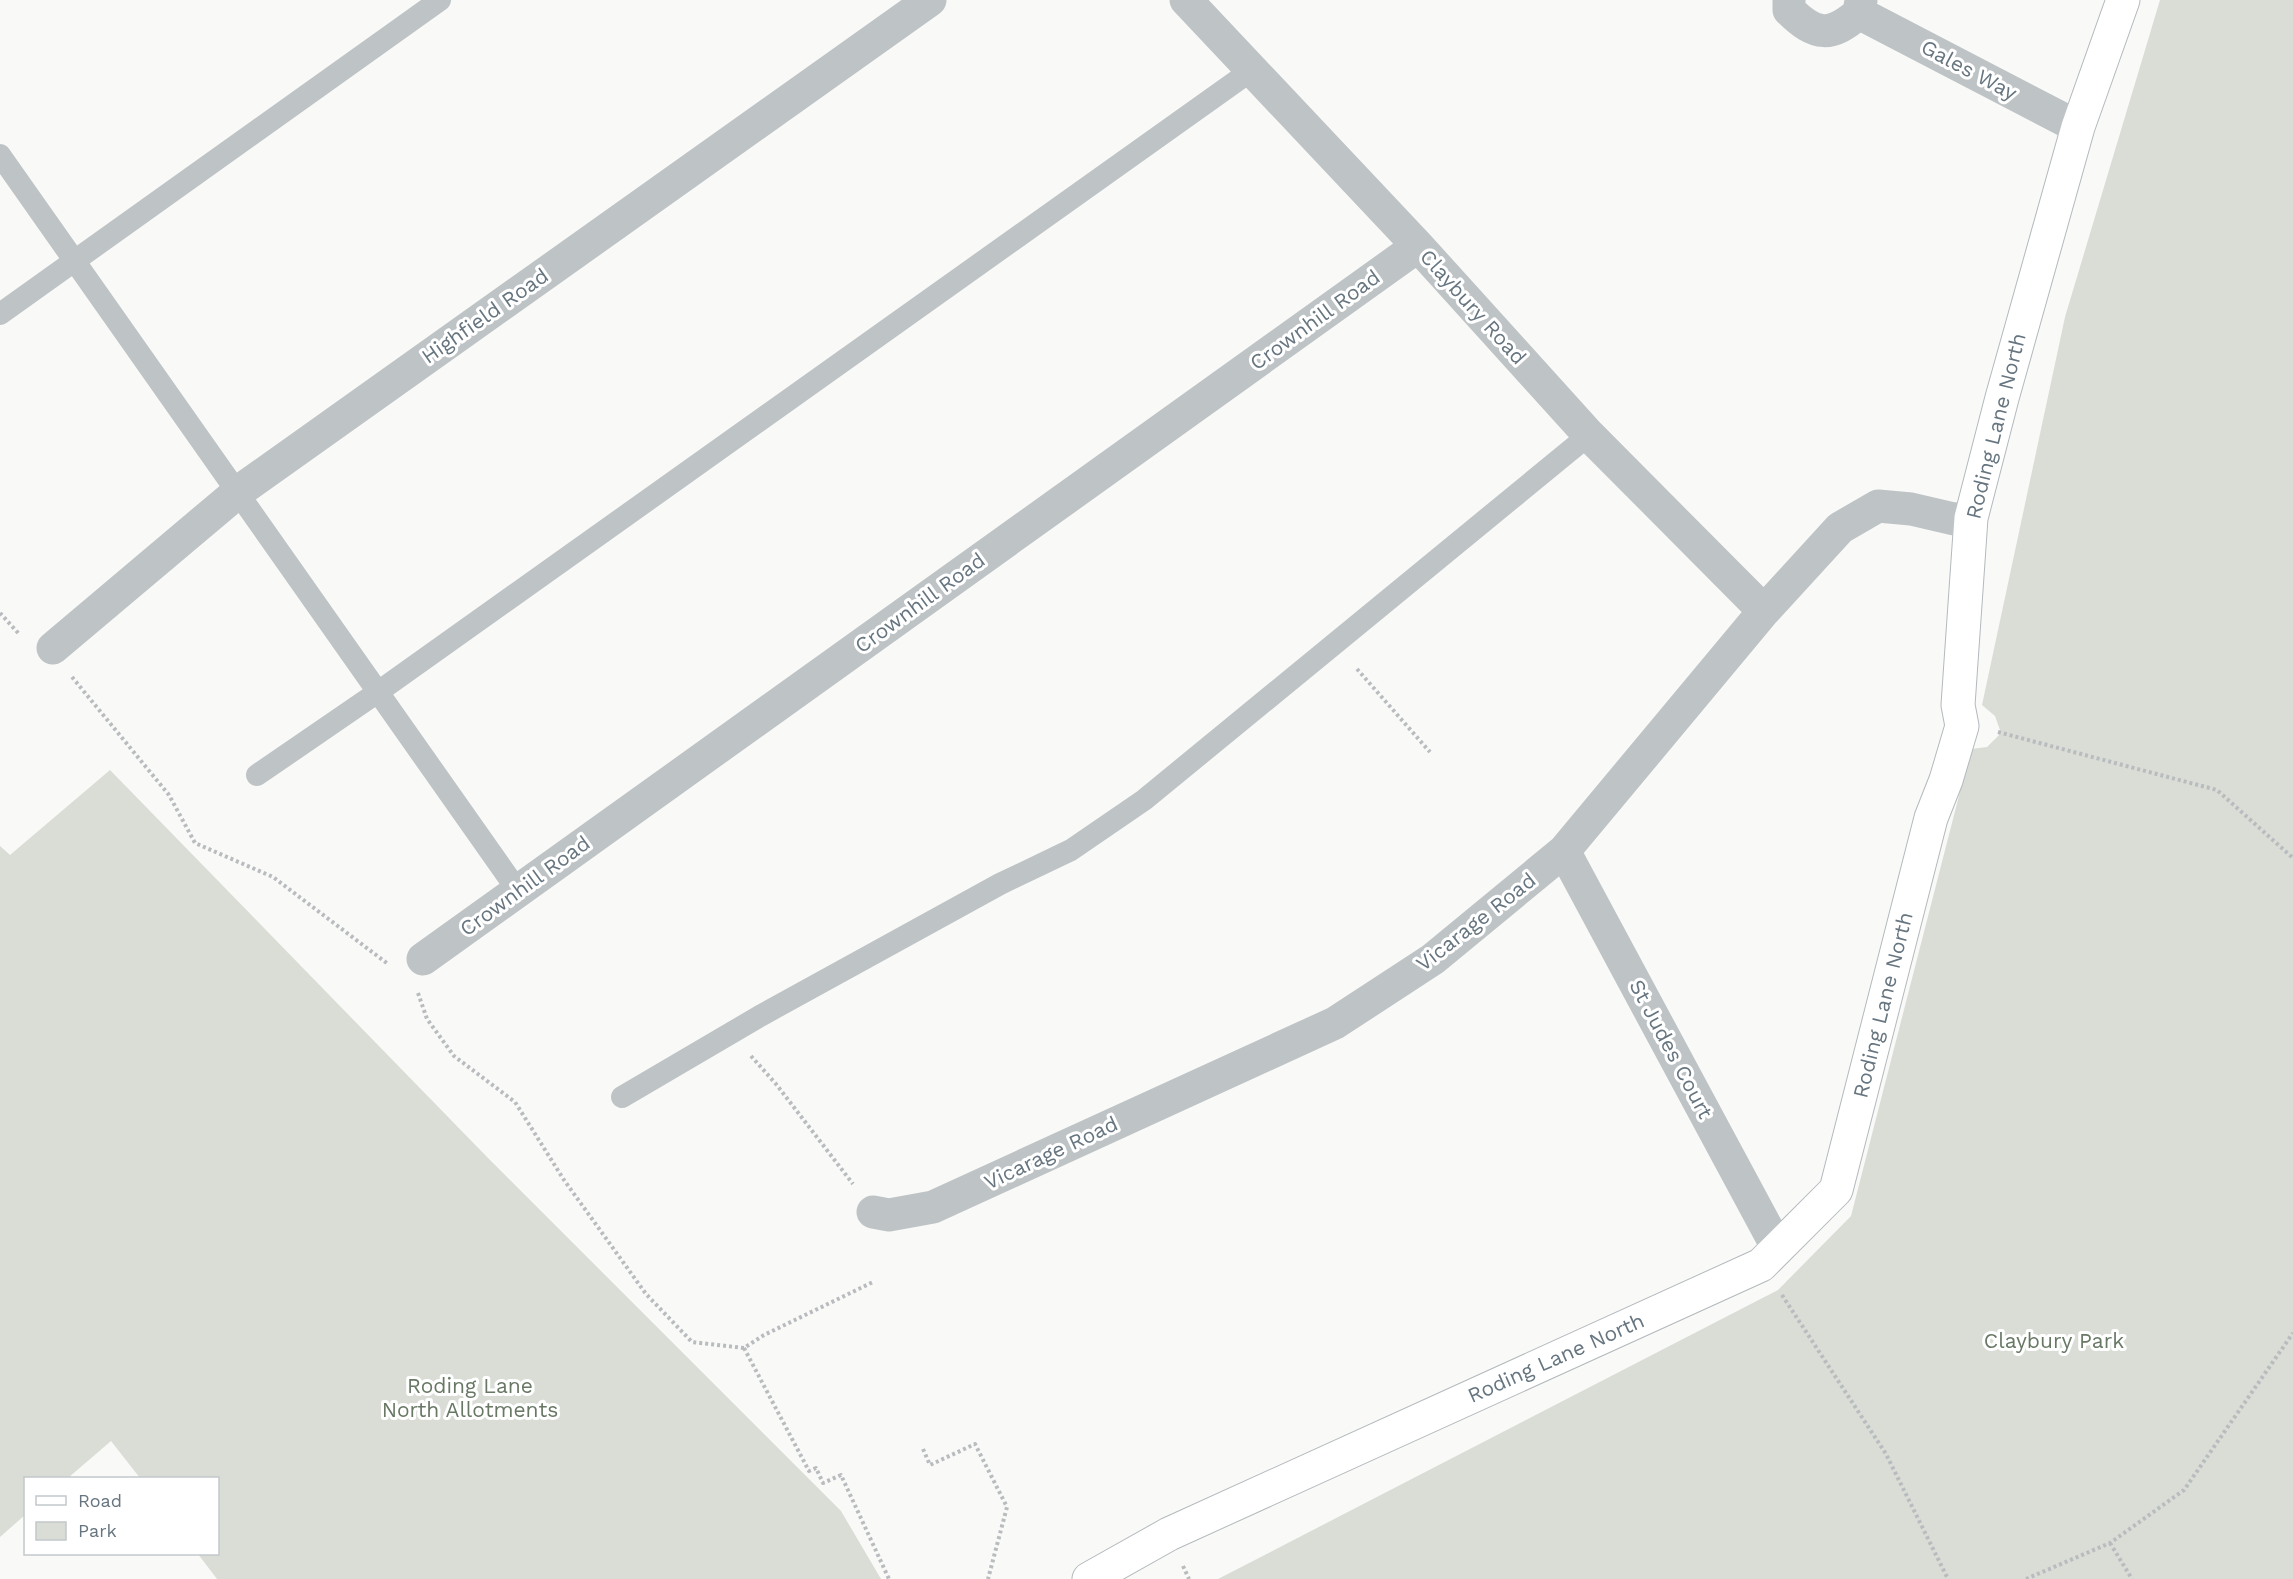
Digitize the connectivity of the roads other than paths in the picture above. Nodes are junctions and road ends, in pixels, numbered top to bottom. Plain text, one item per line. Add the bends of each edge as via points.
1 (440, 0) edge
2 (930, 0) edge
3 (1186, 0) edge
4 (1789, 0) edge
5 (2122, 0) edge
6 (1860, 6) edge
7 (1251, 70) junction
8 (2078, 127) junction
9 (0, 155) edge
10 (1418, 246) junction
11 (76, 261) junction
12 (0, 315) edge
13 (1589, 435) junction
14 (238, 492) junction
15 (1971, 518) junction
16 (1764, 611) junction
17 (50, 655) road end
18 (378, 692) junction
19 (257, 776) dead end
20 (1564, 851) junction
21 (518, 891) junction
22 (411, 971) road end
23 (622, 1097) dead end
24 (873, 1212) road end
25 (1769, 1256) junction
26 (1089, 1579) edge

1 - 11 lane
2 - 14 street, Highfield Road
3 - 7 street, Claybury Road
4 - 6 street, Gales Way via 1789,10 1805,26 1828,32 1845,25
5 - 8 street, Roding Lane North
6 - 8 street, Gales Way
7 - 10 street, Claybury Road
7 - 18 lane
8 - 15 street, Roding Lane North
9 - 11 lane
10 - 13 street, Claybury Road
10 - 21 street, Crownhill Road
11 - 12 lane
11 - 14 lane
13 - 16 street, Claybury Road
13 - 23 lane via 1144,800 1071,850 1000,884
14 - 17 street, Highfield Road
14 - 18 lane
15 - 16 street, Vicarage Road via 1954,519 1878,506 1840,528
15 - 25 street, Roding Lane North via 1958,705 1962,726 1930,818 1836,1190
16 - 20 street, Vicarage Road
18 - 19 lane
18 - 21 lane
20 - 24 street, Vicarage Road via 1433,959 1335,1023 933,1207 889,1215
20 - 25 street, St Judes Court
21 - 22 street, Crownhill Road
25 - 26 street, Roding Lane North via 1169,1534

